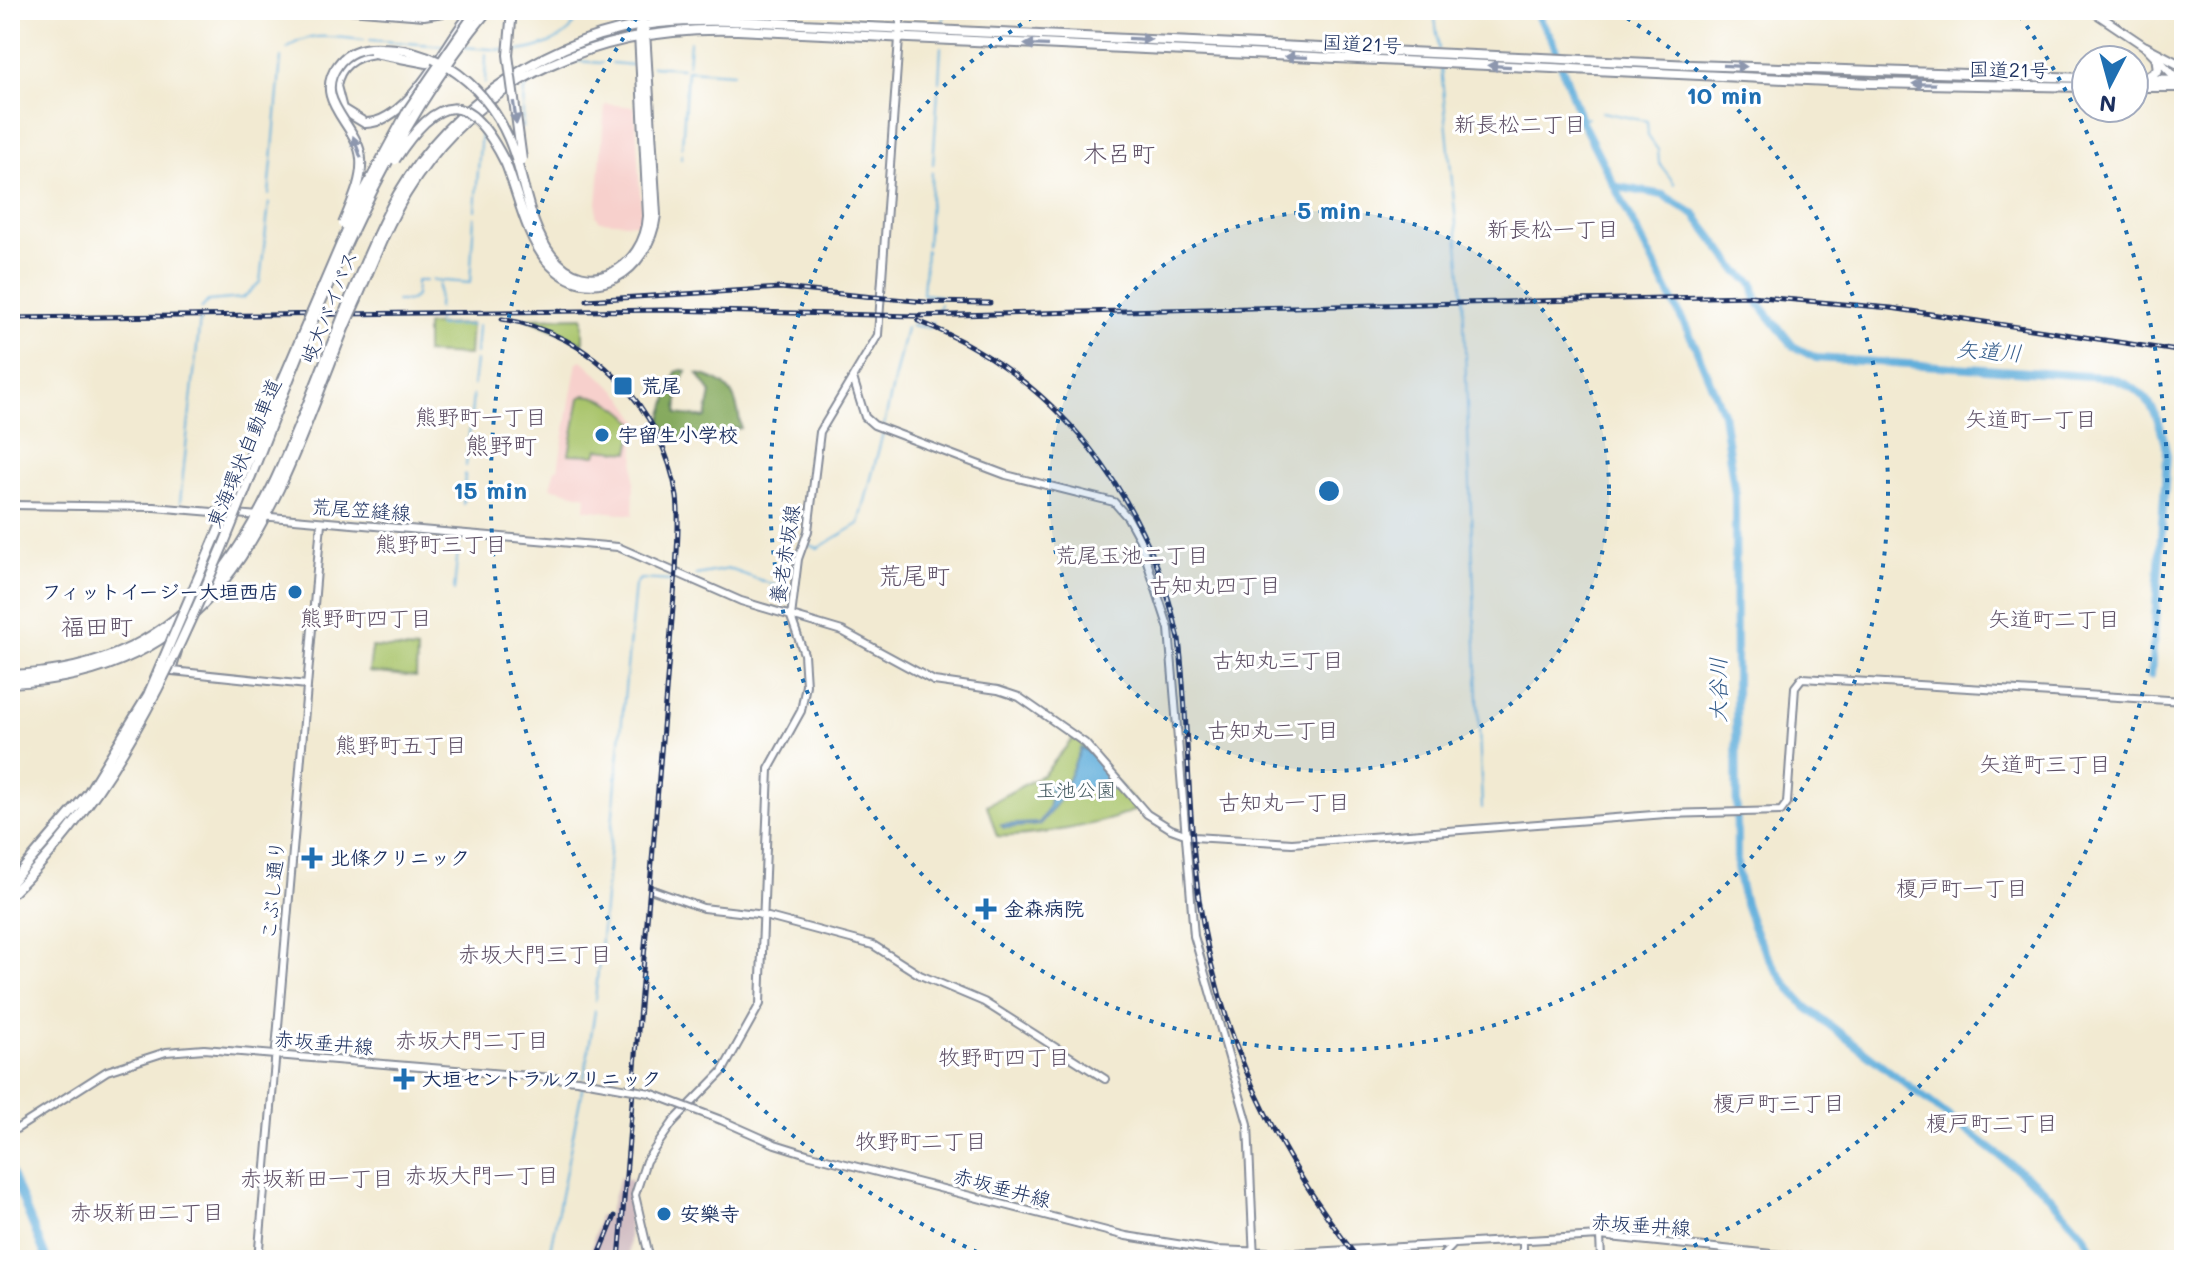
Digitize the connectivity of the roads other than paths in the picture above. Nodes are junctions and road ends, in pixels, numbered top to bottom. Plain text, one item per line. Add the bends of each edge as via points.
1 (349, 10) edge
2 (463, 10) edge
3 (476, 10) edge
4 (488, 10) edge
5 (512, 10) edge
6 (643, 10) edge
7 (901, 10) edge
8 (2091, 10) edge
9 (900, 29) junction
10 (642, 31) junction
11 (899, 39) junction
12 (2142, 44) edge
13 (2150, 49) edge
14 (2150, 51) edge
15 (2156, 56) junction
16 (2184, 67) edge
17 (2150, 75) edge
18 (2070, 77) edge
19 (2150, 80) edge
20 (2183, 84) edge
21 (2150, 86) edge
22 (2070, 87) edge
23 (514, 162) junction
24 (533, 224) junction
25 (329, 288) junction
26 (305, 325) junction
27 (853, 378) junction
28 (10, 505) edge
29 (263, 518) junction
30 (321, 523) junction
31 (791, 617) junction
32 (173, 625) junction
33 (10, 675) edge
34 (10, 683) edge
35 (307, 685) junction
36 (2184, 701) edge
37 (1184, 834) junction
38 (10, 884) edge
39 (653, 890) dead end
40 (10, 895) edge
41 (764, 915) junction
42 (275, 1054) junction
43 (1105, 1079) dead end
44 (10, 1133) edge
45 (1600, 1236) junction
46 (1523, 1241) junction
47 (1452, 1246) junction
48 (1254, 1256) edge
49 (258, 1260) edge
50 (650, 1260) edge
51 (1444, 1260) edge
52 (1523, 1260) edge
53 (1601, 1260) edge
54 (1830, 1260) edge

1 - 2 street via 424,16
3 - 23 highway, bridge via 449,42 440,55 431,68 422,81 409,99 394,114 379,122 358,121 337,98 338,75 357,57 395,54 429,64 438,68 447,72 482,102
3 - 26 highway, 東海環状自動車道, bridge via 391,139
4 - 25 highway, 東海環状自動車道, bridge via 414,115
5 -> 23 highway, bridge via 508,32
6 - 10 main road
7 - 9 street, 養老赤坂線
8 - 12 main road
9 - 10 highway, 国道21号 via 713,21
9 - 11 street, 養老赤坂線
9 -> 18 highway, 国道21号
10 - 11 highway, 国道21号 via 713,29
10 - 24 highway via 648,216 640,250 613,272 578,274 550,254
10 - 29 highway, 岐大バイパス, bridge via 583,41 545,58 449,127 399,192
22 -> 11 highway, 国道21号 via 1871,83
11 - 27 street, 養老赤坂線 via 880,324
13 - 16 highway
14 - 15 main road
15 - 17 highway via 2159,68
15 - 20 main road
19 - 20 highway
20 - 21 highway
23 - 24 highway
23 - 24 highway
23 - 25 highway, bridge via 470,113 448,109 427,117 382,182
26 -> 23 highway, bridge via 361,173 357,142 331,98 332,76 344,58 364,49 386,48 420,54 449,67 494,109
25 - 40 highway, 東海環状自動車道, bridge via 156,697 93,799
26 - 38 highway, 東海環状自動車道, bridge via 148,695 88,793
27 - 31 street, 養老赤坂線 via 820,432
27 - 37 street via 865,417 874,425 1006,475 1111,501 1128,518 1153,574 1169,629
28 - 29 street, 荒尾笠縫線 via 154,507
29 - 30 street, 荒尾笠縫線
29 - 32 highway, 岐大バイパス, bridge via 229,572
30 - 31 street, 荒尾笠縫線 via 618,547
30 - 35 street, こぶし通り
31 - 37 street, 荒尾笠縫線 via 852,635 934,681 1019,697 1085,743 1147,814
31 - 41 street, 養老赤坂線 via 804,654 806,685 801,711 769,769
32 - 33 highway, 岐大バイパス via 96,661
32 - 34 highway, 岐大バイパス via 138,652 99,668
32 - 35 street via 178,648 172,671
35 - 42 street, こぶし通り
36 - 37 street via 1802,678 1795,687 1785,809 1292,843
37 - 48 street via 1200,967 1248,1124
39 - 41 street via 714,910
41 - 43 street via 880,948 920,975 984,1002
41 - 50 street, 養老赤坂線 via 762,992 756,1015 722,1072 652,1150 639,1179 636,1203
42 - 44 street, 赤坂垂井線 via 204,1049 134,1061 107,1071
42 - 48 street, 赤坂垂井線, bridge via 577,1080 650,1093 807,1154 1126,1236
42 - 49 street, こぶし通り
45 - 46 street, 赤坂垂井線
45 - 53 street
45 - 54 street, 赤坂垂井線
46 - 47 street, 赤坂垂井線
46 - 52 street
47 - 48 street, 赤坂垂井線
47 - 51 street

